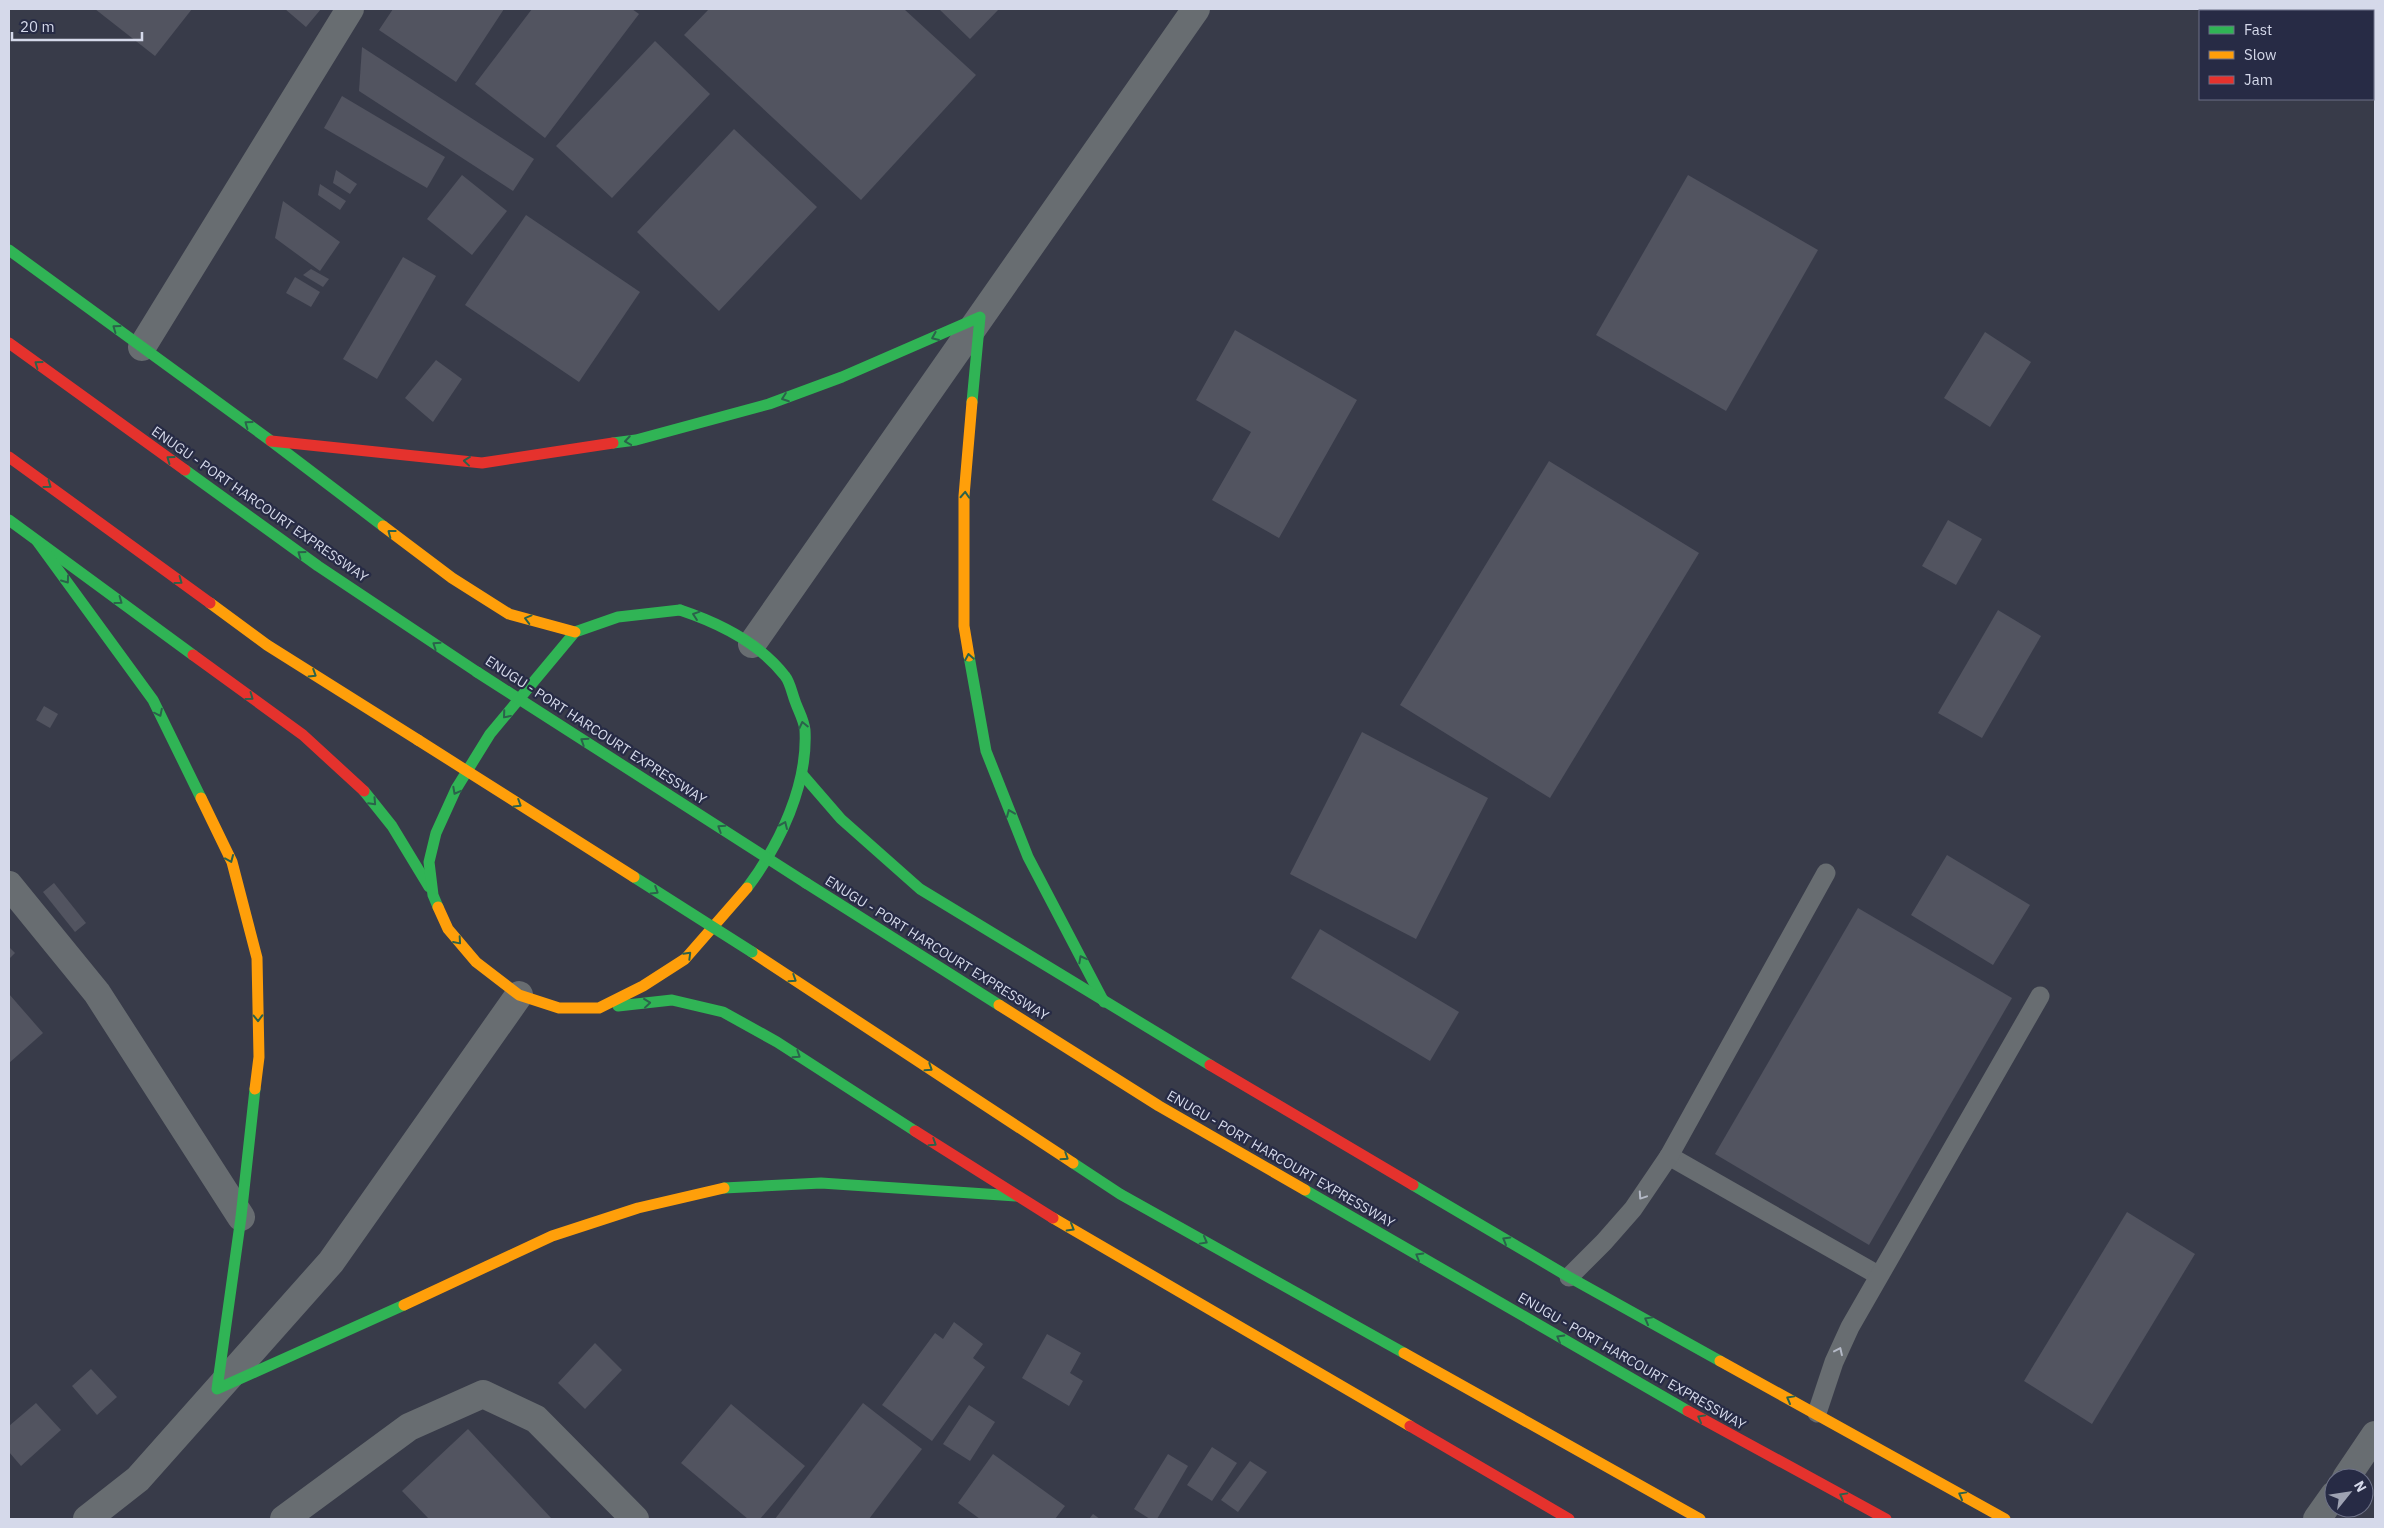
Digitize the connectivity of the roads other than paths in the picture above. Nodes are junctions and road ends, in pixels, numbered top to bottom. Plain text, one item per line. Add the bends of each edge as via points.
1 (350, 9) edge
2 (1196, 9) edge
3 (9, 250) edge
4 (980, 318) junction
5 (9, 343) edge
6 (142, 347) junction
7 (271, 441) junction
8 (9, 457) edge
9 (9, 520) edge
10 (37, 541) junction
11 (575, 632) junction
12 (752, 644) junction
13 (802, 774) junction
14 (1826, 873) dead end
15 (9, 885) edge
16 (433, 895) junction
17 (519, 995) junction
18 (2040, 996) dead end
19 (1104, 1002) junction
20 (599, 1008) junction
21 (1669, 1156) junction
22 (1016, 1196) junction
23 (241, 1217) junction
24 (1878, 1275) junction
25 (1569, 1277) junction
26 (217, 1389) junction
27 (1817, 1413) junction
28 (2375, 1436) edge
29 (2353, 1468) edge
30 (87, 1519) edge
31 (284, 1519) edge
32 (635, 1519) edge
33 (1569, 1519) edge
34 (1700, 1519) edge
35 (1886, 1519) edge
36 (2005, 1519) edge

1 - 6 street
2 - 4 street
6 -> 3 main road
4 -> 7 main road via 842,377 769,404 636,440 482,463
4 - 12 street
19 -> 4 main road via 1028,857 986,751 964,626 964,496
35 -> 5 main road, ENUGU - PORT HARCOURT EXPRESSWAY, bridge via 1663,1397 1159,1106 477,672 318,566
7 -> 6 main road
11 -> 7 main road via 509,614 476,594
8 -> 34 main road, bridge via 267,645 752,952 1120,1194
9 - 10 main road
10 -> 16 main road via 303,735 333,761 398,833
10 -> 23 main road via 153,700 232,862 257,958 258,1057
12 -> 11 main road via 709,620 680,610 618,617
11 -> 16 main road via 490,734 456,789 436,833 429,862
13 -> 12 main road via 805,728 786,677
13 - 19 main road via 841,819 920,889
20 -> 13 main road via 643,986 685,959 739,899 763,867 786,823
14 - 21 lane
15 - 23 street via 97,993
16 -> 17 main road via 448,929 471,956
17 - 20 main road via 559,1008
17 - 26 street via 331,1262
18 - 24 lane
25 -> 19 main road
20 -> 22 main road via 672,1000 723,1012 777,1042
21 - 24 lane
21 -> 25 lane via 1633,1209
22 - 26 main road via 821,1183 724,1188 638,1208 552,1236
22 -> 33 main road
23 - 26 main road
27 -> 24 lane via 1834,1362
27 -> 25 main road
26 - 30 street via 138,1479
36 -> 27 main road
28 - 29 street
31 - 32 street via 409,1427 483,1394 536,1420

